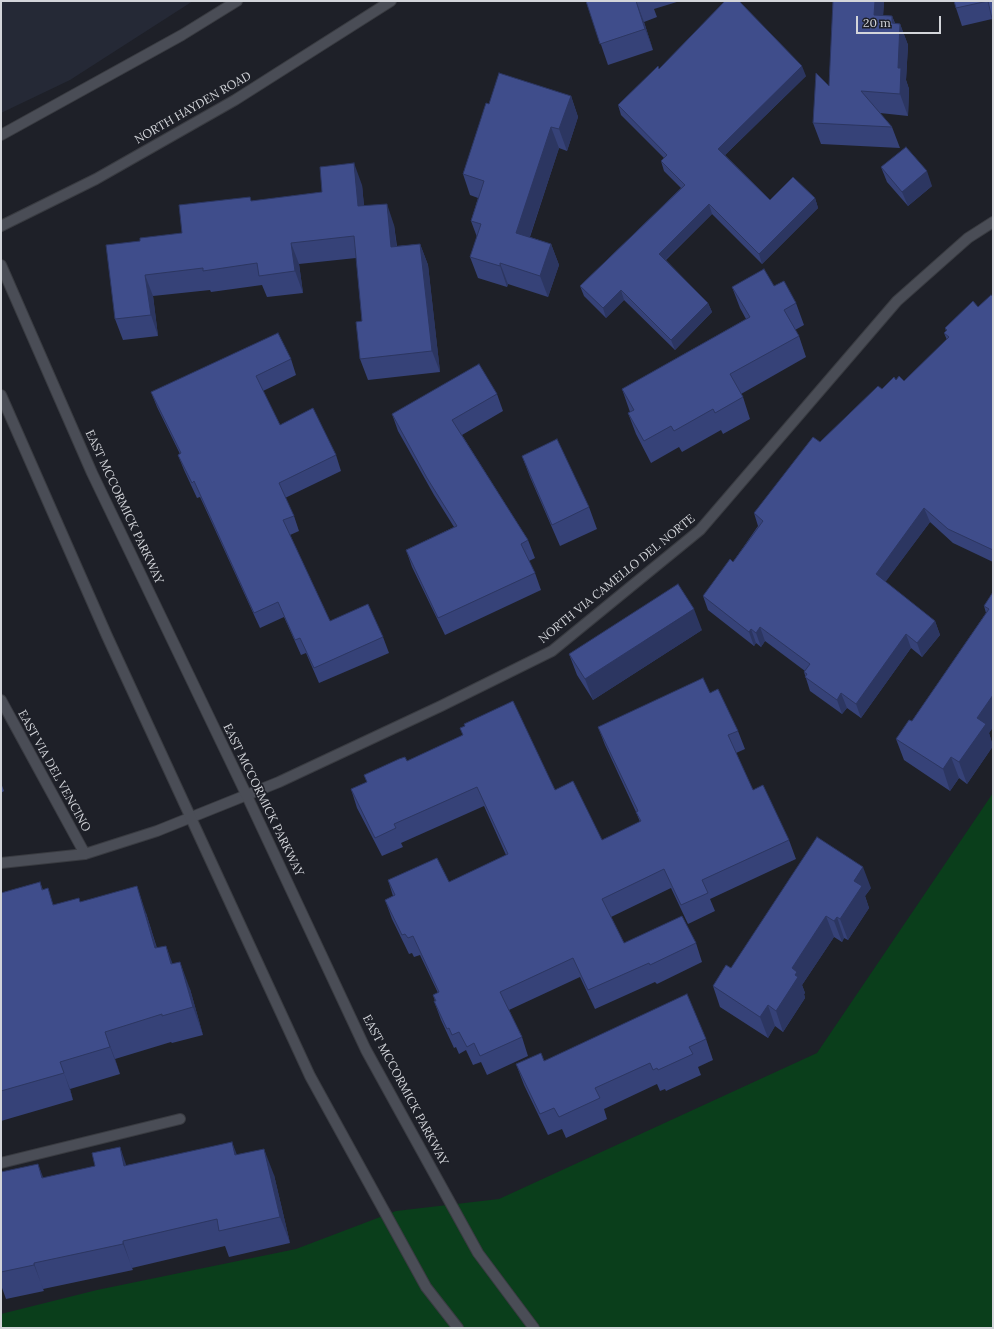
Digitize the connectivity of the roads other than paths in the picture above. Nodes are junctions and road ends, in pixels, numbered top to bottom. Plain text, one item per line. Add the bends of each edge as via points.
1 (237, 1) edge
2 (391, 1) edge
3 (1, 135) edge
4 (993, 222) edge
5 (1, 226) edge
6 (1, 265) edge
7 (1, 395) edge
8 (1, 700) edge
9 (247, 796) junction
10 (190, 818) junction
11 (85, 854) junction
12 (1, 863) edge
13 (180, 1120) dead end
14 (1, 1163) edge
15 (458, 1328) edge
16 (534, 1328) edge

1 - 3 main road via 182,35
2 - 5 main road, NORTH HAYDEN ROAD via 228,104 96,179
4 - 9 main road, NORTH VIA CAMELLO DEL NORTE via 968,238 897,301 700,530 552,651 448,703
6 - 9 main road, EAST MCCORMICK PARKWAY via 92,473
7 - 10 main road
8 - 11 main road, EAST VIA DEL VENCINO
9 - 10 main road, NORTH VIA CAMELLO DEL NORTE
9 - 16 main road, EAST MCCORMICK PARKWAY via 366,1050 478,1253
10 - 11 main road, NORTH VIA CAMELLO DEL NORTE
10 - 15 main road via 310,1076 426,1287
11 - 12 main road, NORTH VIA CAMELLO DEL NORTE
13 - 14 main road

